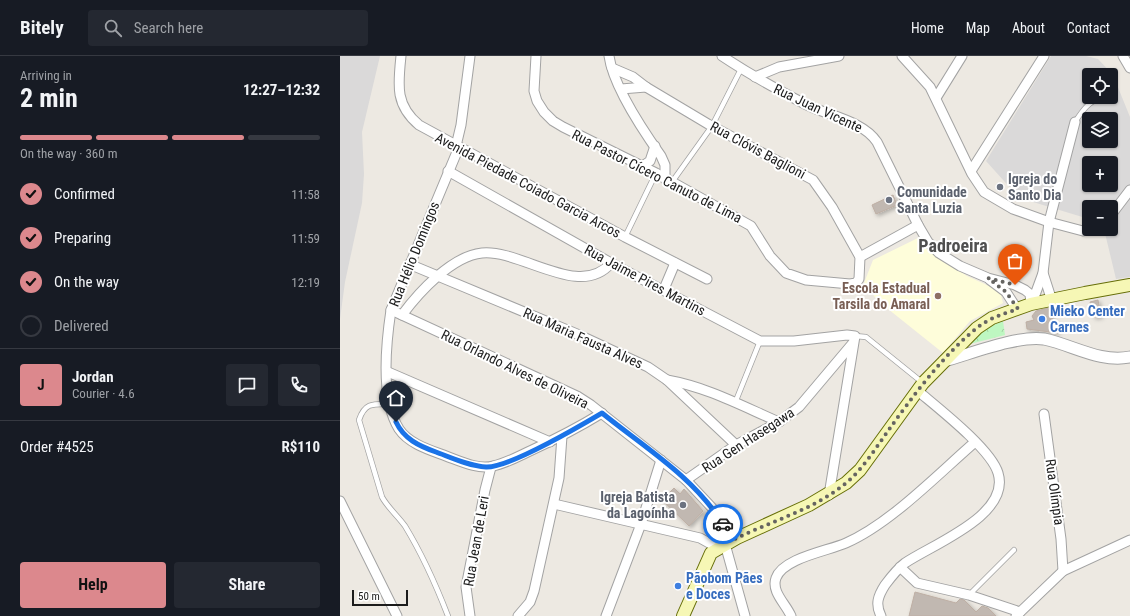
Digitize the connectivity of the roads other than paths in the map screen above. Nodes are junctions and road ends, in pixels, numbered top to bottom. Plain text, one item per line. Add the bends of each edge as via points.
1 (401, 56) edge
2 (470, 56) edge
3 (536, 56) edge
4 (609, 56) edge
5 (722, 56) edge
6 (839, 56) edge
7 (902, 56) edge
8 (962, 56) edge
9 (1044, 56) edge
10 (1123, 56) edge
11 (788, 60) edge
12 (612, 68) junction
13 (1130, 68) edge
14 (741, 69) junction
15 (755, 78) junction
16 (949, 79) junction
17 (930, 87) junction
18 (621, 88) junction
19 (646, 88) junction
20 (936, 98) junction
21 (1088, 104) edge
22 (1075, 122) joint
23 (712, 126) junction
24 (458, 146) junction
25 (655, 146) junction
26 (641, 166) junction
27 (448, 170) junction
28 (971, 171) junction
29 (656, 173) junction
30 (668, 180) junction
31 (1130, 190) edge
32 (1118, 206) edge
33 (1049, 222) junction
34 (918, 225) junction
35 (1082, 231) edge
36 (625, 237) junction
37 (860, 257) junction
38 (611, 263) junction
39 (675, 263) junction
40 (409, 264) junction
41 (1043, 273) junction
42 (439, 275) junction
43 (988, 278) junction
44 (707, 279) dead end
45 (1130, 286) edge
46 (664, 289) junction
47 (1052, 301) junction
48 (1031, 304) junction
49 (1018, 309) junction
50 (391, 310) junction
51 (402, 315) junction
52 (854, 340) junction
53 (760, 341) junction
54 (1130, 357) edge
55 (944, 361) junction
56 (388, 372) junction
57 (667, 380) junction
58 (921, 387) junction
59 (735, 403) junction
60 (390, 404) junction
61 (602, 413) junction
62 (1044, 414) dead end
63 (778, 422) junction
64 (562, 436) junction
65 (550, 442) junction
66 (975, 442) junction
67 (736, 445) junction
68 (662, 460) junction
69 (491, 467) junction
70 (686, 480) junction
71 (829, 495) junction
72 (340, 501) edge
73 (554, 504) junction
74 (641, 524) junction
75 (1130, 540) edge
76 (725, 544) junction
77 (1014, 550) dead end
78 (900, 568) junction
79 (1063, 571) junction
80 (969, 595) junction
81 (1018, 614) edge
82 (397, 616) edge
83 (448, 616) edge
84 (470, 616) edge
85 (518, 616) edge
86 (606, 616) edge
87 (683, 616) edge
88 (745, 616) edge
89 (791, 616) edge
90 (881, 616) edge

1 - 24 street, Avenida Piedade Coiado Garcia Arcos via 399,89 405,112 418,125
2 - 24 street, Rua Hélio Domingos
3 - 26 street, Rua Pastor Cícero Canuto de Lima via 534,91 544,112 563,128
4 - 12 street
5 - 14 street, Rua Juan Vicente
6 - 11 street
7 - 17 street
8 - 16 street
9 - 28 street
10 - 13 street
11 - 15 street
12 - 18 street
12 - 19 street, Rua Clóvis Baglioni via 633,77
14 - 15 street, Rua Juan Vicente
14 - 23 lane
15 - 34 street, Rua Juan Vicente via 805,104 868,131 877,142
16 - 17 street
16 - 20 street
17 - 20 street
18 - 19 street, Rua Clóvis Baglioni
18 - 25 street
19 - 23 street, Rua Clóvis Baglioni
20 - 28 street
21 - 22 lane
22 - 33 street
23 - 30 lane
23 - 37 street, Rua Clóvis Baglioni via 813,180
24 - 27 street, Rua Hélio Domingos
24 - 36 street, Avenida Piedade Coiado Garcia Arcos
25 - 26 street via 650,161
25 - 30 street via 662,156
26 - 29 street, Rua Pastor Cícero Canuto de Lima
27 - 38 street, Rua Jaime Pires Martins
27 - 40 street, Rua Hélio Domingos
28 - 33 street via 978,186 992,198
29 - 30 street, Rua Pastor Cícero Canuto de Lima
29 - 36 lane
30 - 37 street, Rua Pastor Cícero Canuto de Lima via 751,226 786,273 806,280 856,283 859,279
31 - 32 street
33 - 35 street
33 - 41 street
34 - 37 street
34 - 43 street, Rua Juan Vicente via 928,242 939,252 960,266
36 - 39 street, Avenida Piedade Coiado Garcia Arcos
38 - 42 street via 604,270 583,277 553,271 512,256 482,253 459,261
38 - 46 street, Rua Jaime Pires Martins
39 - 44 street, Avenida Piedade Coiado Garcia Arcos
39 - 46 street
40 - 42 street, Rua Maria Fausta Alves
40 - 50 street, Rua Hélio Domingos
41 - 47 street
41 - 48 street
42 - 51 street
42 - 57 street, Rua Maria Fausta Alves via 577,334 648,367
43 - 48 street, Rua Juan Vicente via 1025,290 1030,294
43 - 49 street, Rua Juan Vicente via 1006,292
45 - 47 main road via 1085,292
46 - 53 street, Rua Jaime Pires Martins
47 - 48 main road
48 - 49 main road
49 - 55 main road via 992,318 977,328
50 - 51 street, Rua Orlando Alves de Oliveira
50 - 56 street, Rua Hélio Domingos via 387,335
51 - 61 street, Rua Orlando Alves de Oliveira via 577,396
52 - 53 street, Rua Jaime Pires Martins via 848,335 794,341
52 - 58 lane via 866,338
52 - 63 street, Rua Gen Hasegawa via 813,393 799,408
52 - 71 street
53 - 59 lane
54 - 55 street via 1101,356 1044,339 1032,339 1018,340
55 - 58 main road
56 - 60 street, Rua Hélio Domingos
56 - 65 street
57 - 59 street via 698,387
57 - 67 street, Rua Maria Fausta Alves
58 - 66 street
58 - 71 main road via 860,470
59 - 63 street
60 - 69 street, Rua Hélio Domingos via 400,430 408,439 421,447 473,465
60 - 83 lane via 372,404 362,410 359,420 382,497 411,537 432,577
61 - 64 street
61 - 68 street, Rua Orlando Alves de Oliveira
62 - 79 street, Rua Olímpia
63 - 67 street, Rua Gen Hasegawa
64 - 65 street
64 - 73 street
65 - 69 street via 508,462
66 - 78 street via 998,471 999,486 994,503 981,518
66 - 89 street via 893,513 866,532 845,544 791,563 779,572 775,578 776,588
67 - 70 street, Rua Gen Hasegawa
68 - 70 street, Rua Orlando Alves de Oliveira
68 - 74 street
69 - 84 street, Rua Jean de Leri via 474,538 466,586
70 - 76 street, Rua Orlando Alves de Oliveira via 716,512
71 - 76 main road
72 - 82 street
73 - 74 street
73 - 85 street via 534,591 530,602
74 - 76 street
74 - 86 street
75 - 79 street
76 - 87 main road via 711,553
76 - 88 street, Rua Orlando Alves de Oliveira
77 - 80 lane
78 - 80 street via 917,582
78 - 90 street via 888,580 877,598
79 - 81 street
80 - 81 street

